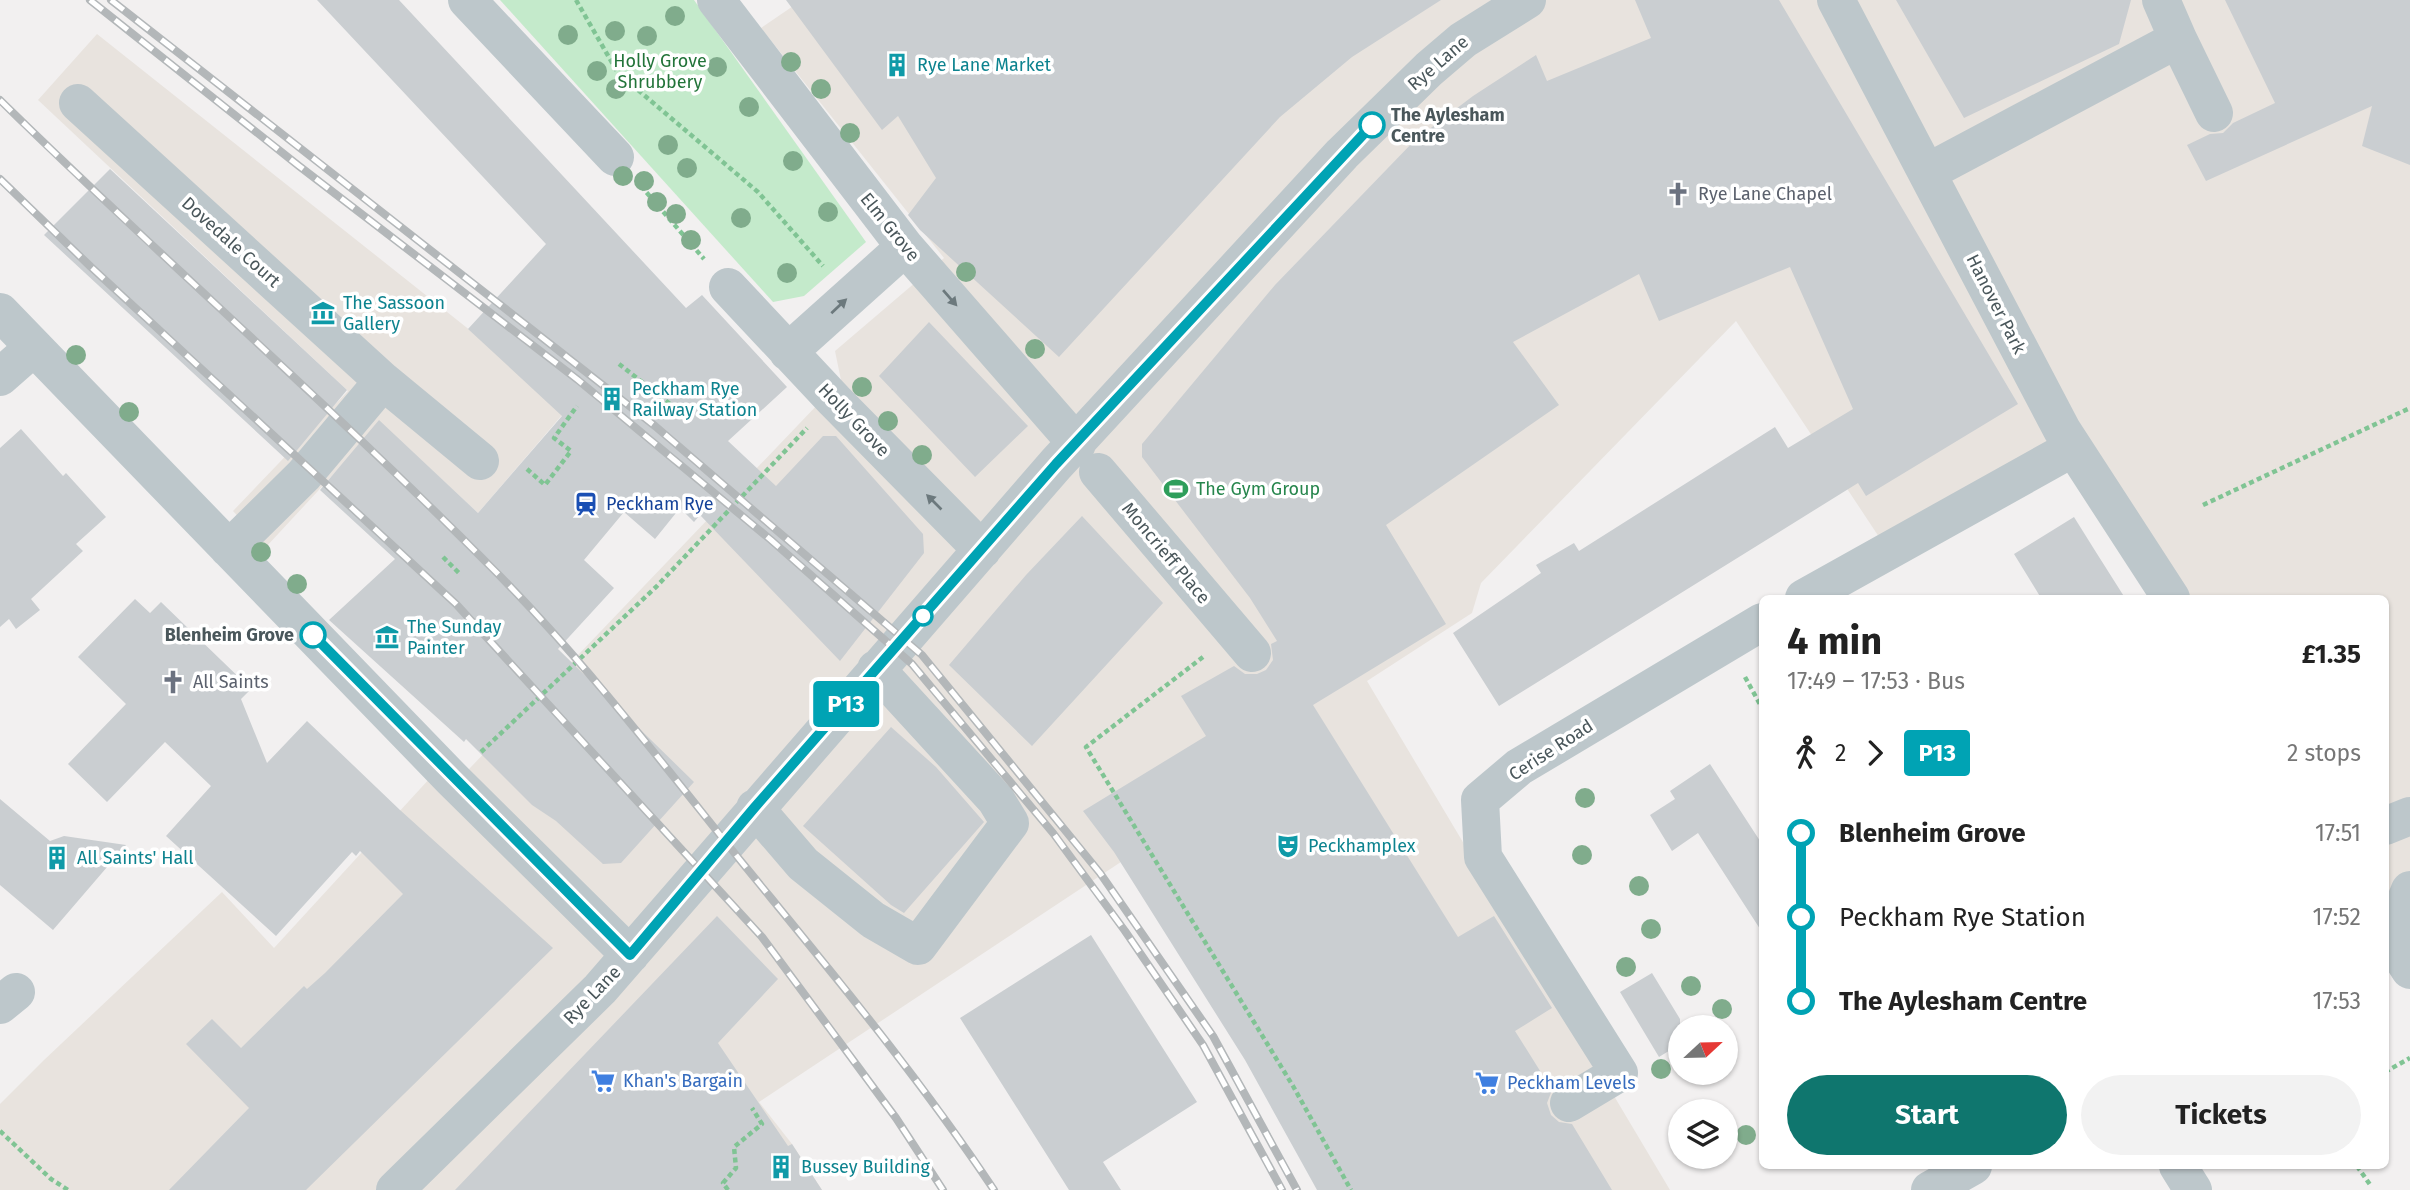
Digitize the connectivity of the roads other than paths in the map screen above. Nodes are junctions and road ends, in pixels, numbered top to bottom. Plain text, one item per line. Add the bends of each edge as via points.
1 (467, 0) edge
2 (716, 0) edge
3 (1527, 0) edge
4 (1836, 0) edge
5 (2161, 0) edge
6 (2178, 39) junction
7 (78, 103) dead end
8 (2214, 113) dead end
9 (615, 157) road end
10 (1928, 172) junction
11 (905, 247) junction
12 (728, 287) road end
13 (0, 312) edge
14 (33, 348) junction
15 (788, 352) junction
16 (0, 377) edge
17 (373, 394) junction
18 (2073, 448) junction
19 (1087, 458) junction
20 (480, 461) dead end
21 (229, 550) junction
22 (982, 551) junction
23 (1809, 595) edge
24 (2169, 595) edge
25 (1759, 624) edge
26 (1243, 643) road end
27 (876, 669) junction
28 (755, 807) junction
29 (2410, 816) edge
30 (2389, 824) edge
31 (2410, 890) edge
32 (2393, 945) edge
33 (630, 955) junction
34 (1569, 1102) dead end
35 (1968, 1169) edge
36 (2180, 1169) edge
37 (395, 1190) edge
38 (1930, 1190) edge
39 (2193, 1190) edge

1 - 9 street
2 - 11 street, Elm Grove
3 - 19 street, Rye Lane via 1463,40 1351,145
4 - 10 street, Hanover Park
5 - 6 street
6 - 8 street
6 - 10 street
7 - 17 street, Dovedale Court
10 - 18 street, Hanover Park
15 -> 11 street
11 -> 19 street, Elm Grove
12 - 15 street, Holly Grove
13 - 14 street
14 - 16 street
14 - 21 street
22 -> 15 street, Holly Grove
17 - 20 street, Dovedale Court
17 - 21 street via 304,475
18 - 23 street
18 - 24 street, Hanover Park
19 - 22 street, Rye Lane
19 - 26 street, Moncrieff Place
21 - 33 street
22 - 27 street, Rye Lane
25 - 34 street, Cerise Road via 1519,767 1480,800 1483,857 1619,1073
27 - 28 street, Rye Lane
27 - 28 street via 996,800 1010,823 918,946 873,920 803,864
28 - 33 street, Rye Lane
29 - 30 street
31 - 32 street
33 - 37 street, Rye Lane
35 - 38 street
36 - 39 street

